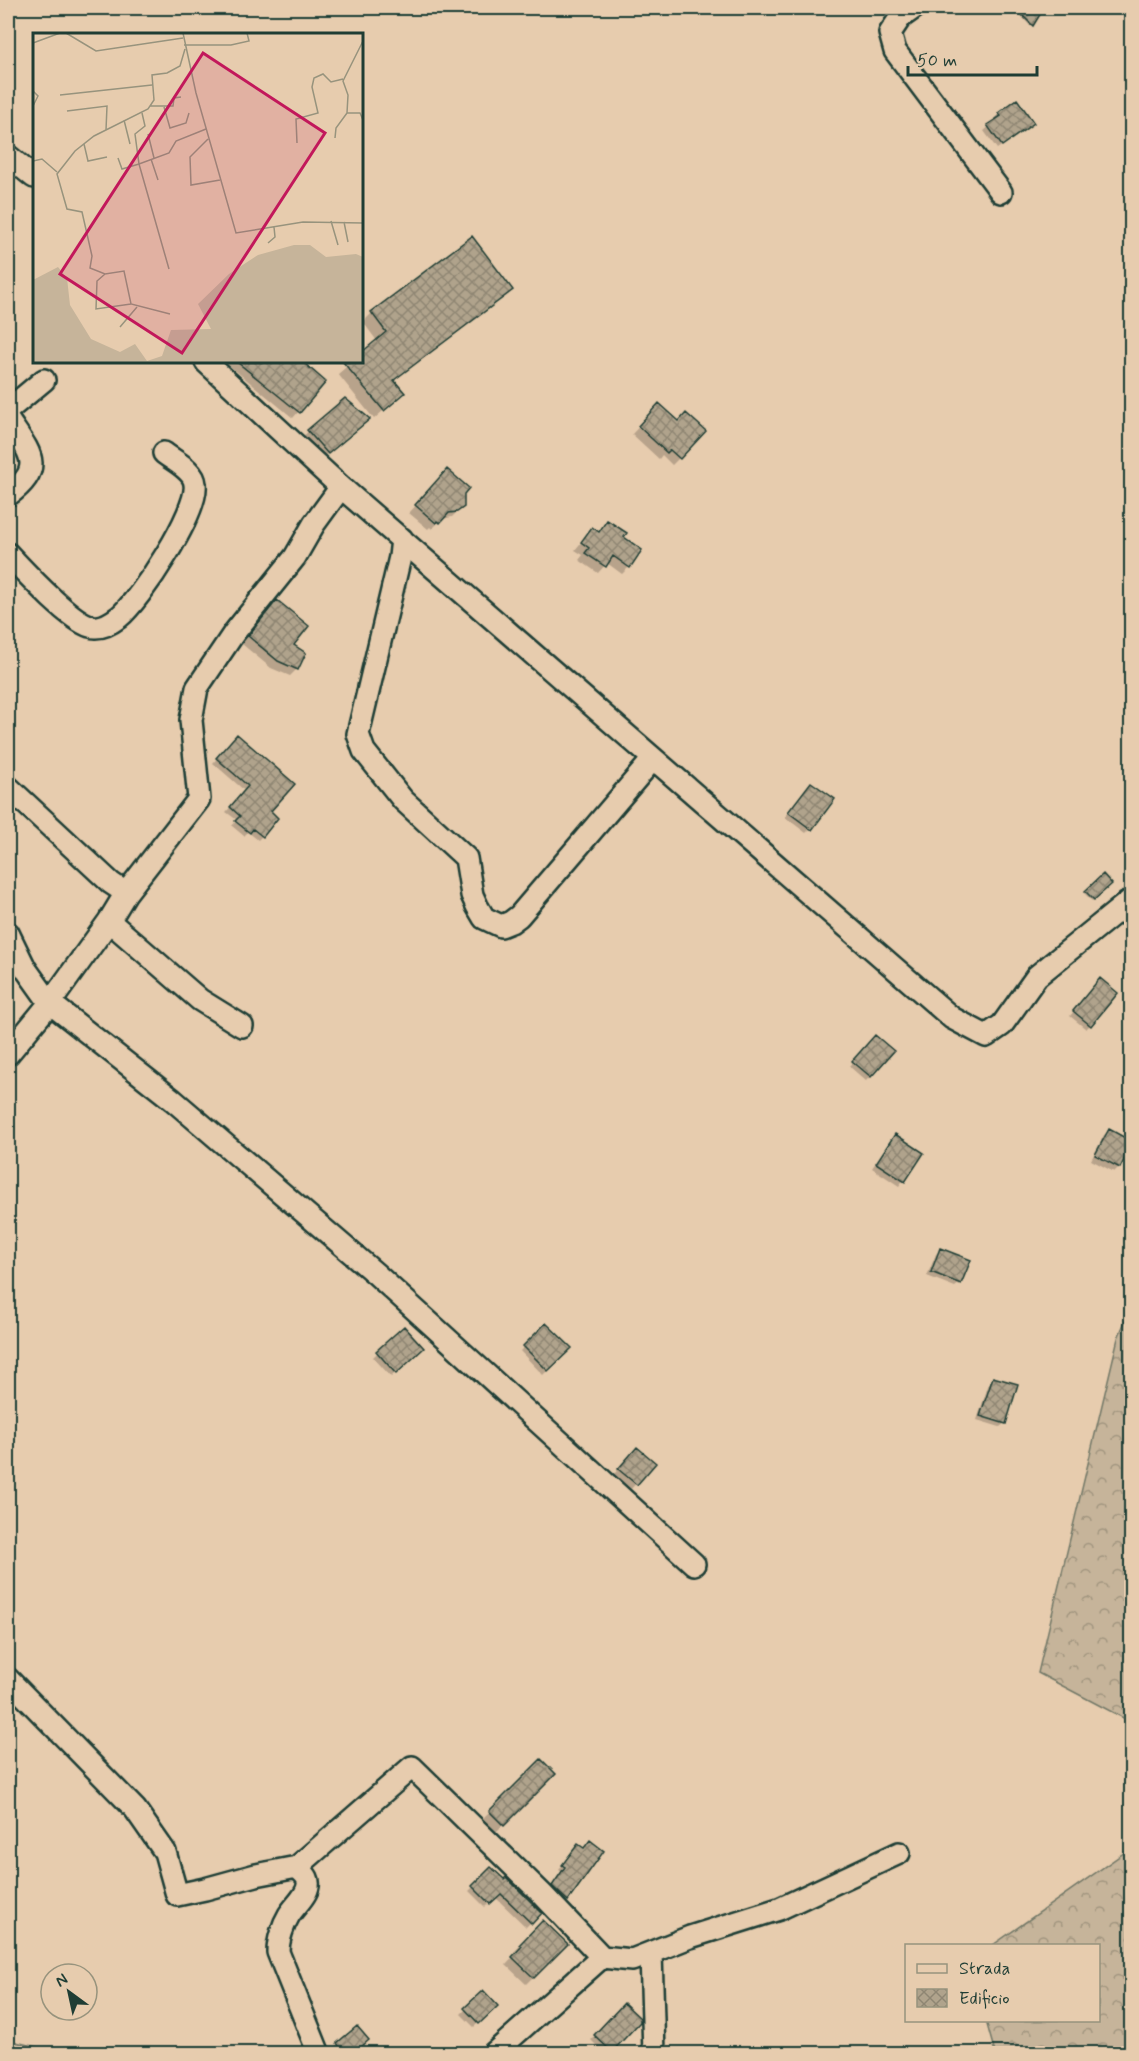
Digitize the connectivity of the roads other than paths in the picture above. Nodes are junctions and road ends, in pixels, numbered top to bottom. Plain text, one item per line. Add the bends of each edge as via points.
1 (914, 8) edge
2 (8, 156) edge
3 (33, 176) edge
4 (1001, 192) dead end
5 (207, 363) edge
6 (44, 380) dead end
7 (8, 410) edge
8 (8, 420) edge
9 (164, 453) dead end
10 (342, 487) junction
11 (8, 495) edge
12 (402, 539) junction
13 (8, 554) edge
14 (653, 759) junction
15 (8, 787) edge
16 (126, 893) junction
17 (1131, 899) edge
18 (109, 921) junction
19 (8, 933) edge
20 (50, 1003) junction
21 (242, 1026) dead end
22 (8, 1054) edge
23 (694, 1564) dead end
24 (8, 1679) edge
25 (899, 1853) dead end
26 (297, 1867) junction
27 (651, 1953) junction
28 (602, 1957) junction
29 (319, 2054) edge
30 (493, 2054) edge
31 (654, 2054) edge

1 - 4 street via 900,18 890,33 896,51
2 - 3 street
5 - 10 street
6 - 7 street
8 - 11 street via 31,454 33,465 30,474
9 - 13 street via 189,471 195,493 182,528 120,616 102,627 90,627 50,596
10 - 12 street
10 - 16 street via 197,688 191,720 199,800
12 - 14 street
12 - 14 street via 358,734 364,751 403,800 466,858 472,895 484,918 501,926 519,916
14 - 17 street via 952,1018 986,1036 1002,1024 1037,976
15 - 16 street
16 - 18 street
18 - 20 street
18 - 21 street via 200,1000
19 - 20 street via 25,968
20 - 22 street
20 - 23 street via 173,1100 376,1274
24 - 26 street via 135,1809 165,1852 177,1895
25 - 27 street via 778,1909
26 - 28 street via 412,1767
26 - 29 street via 307,1878 308,1886 288,1916 278,1943 279,1952
27 - 28 street via 632,1960
27 - 31 street
28 - 30 street

